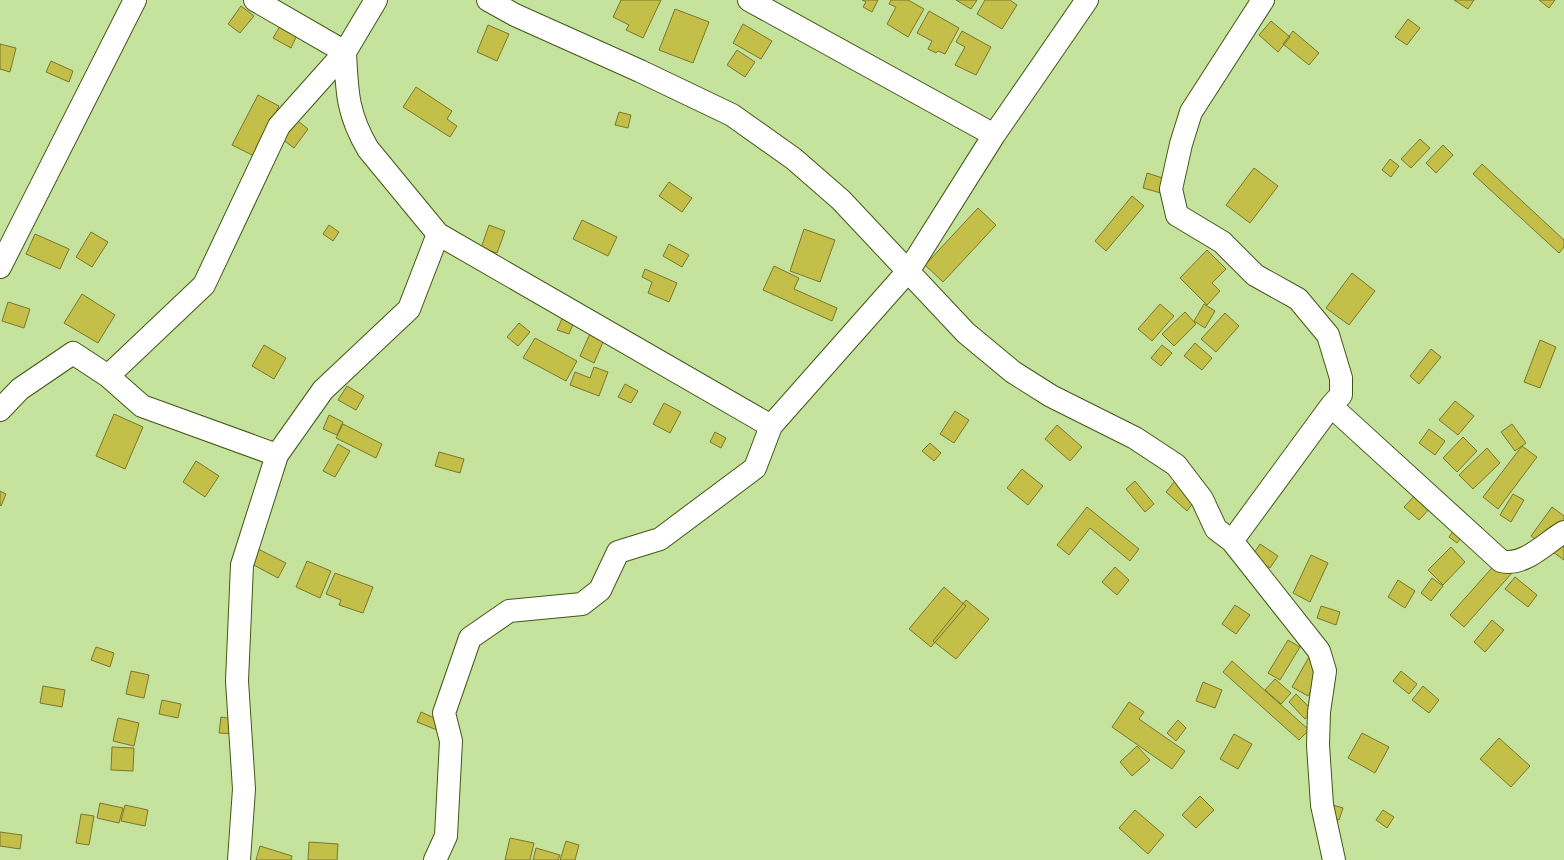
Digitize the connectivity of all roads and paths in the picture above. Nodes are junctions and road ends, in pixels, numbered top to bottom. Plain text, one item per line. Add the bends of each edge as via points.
1 (135, 0) edge
2 (255, 0) edge
3 (376, 0) edge
4 (488, 0) edge
5 (749, 0) edge
6 (1263, 0) edge
7 (1082, 2) edge
8 (346, 52) junction
9 (994, 135) junction
10 (438, 234) junction
11 (0, 267) edge
12 (909, 270) junction
13 (108, 376) junction
14 (10, 386) edge
15 (1332, 406) junction
16 (0, 410) edge
17 (771, 426) junction
18 (277, 455) junction
19 (1564, 532) edge
20 (1232, 541) junction
21 (239, 860) edge
22 (435, 860) edge
23 (1334, 860) edge

1 - 11 street
2 - 8 street
3 - 8 street
4 - 12 street via 732,115 794,159 841,200
5 - 9 street
6 - 15 street via 1191,112 1180,144 1171,189 1177,214 1222,242 1255,275 1298,299 1328,334 1340,378 1341,395
7 - 9 street
8 - 10 street via 347,102 360,136
8 - 13 street via 279,126 204,285
9 - 12 street
10 - 17 street
10 - 18 street via 409,309 323,390
12 - 17 street
12 - 20 street via 966,333 1013,372 1051,396 1135,438 1176,465 1202,498 1216,529
13 - 14 street via 72,353
13 - 18 street via 142,406
14 - 16 street
15 - 19 street via 1501,561 1520,561
15 - 20 street
17 - 22 street via 755,468 660,539 618,552 600,590 582,604 509,610 470,638 444,712 451,741 446,836
18 - 21 street via 242,565 237,681 244,788
20 - 23 street via 1319,651 1325,671 1318,745 1322,805

